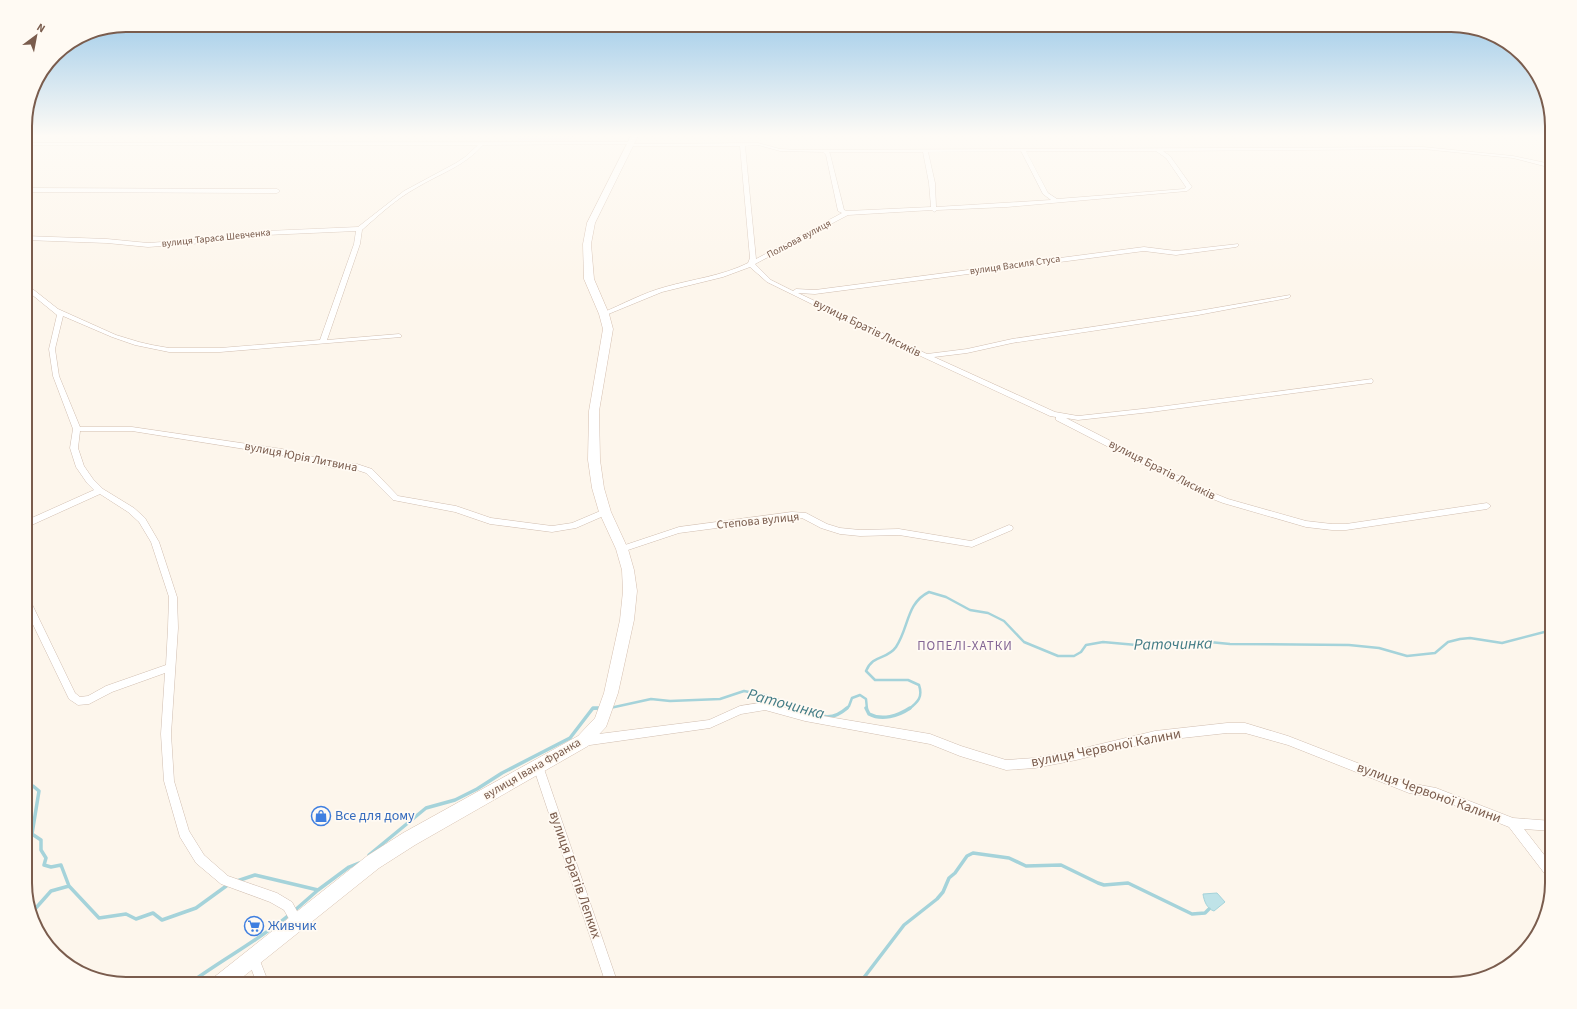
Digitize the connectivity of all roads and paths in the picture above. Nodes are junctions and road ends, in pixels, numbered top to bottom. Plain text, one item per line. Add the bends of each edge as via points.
1 (421, 183) edge
2 (611, 183) edge
3 (746, 183) edge
4 (835, 183) edge
5 (932, 183) edge
6 (1040, 183) edge
7 (1186, 183) edge
8 (32, 190) edge
9 (277, 191) dead end
10 (1055, 200) junction
11 (934, 210) junction
12 (843, 213) junction
13 (359, 229) junction
14 (32, 238) edge
15 (1236, 245) dead end
16 (751, 264) junction
17 (793, 291) junction
18 (32, 293) edge
19 (1288, 296) dead end
20 (58, 313) junction
21 (604, 314) junction
22 (399, 336) dead end
23 (323, 341) junction
24 (927, 356) junction
25 (1370, 381) dead end
26 (1053, 414) junction
27 (77, 429) junction
28 (100, 491) junction
29 (1488, 506) dead end
30 (605, 512) junction
31 (32, 522) edge
32 (1009, 528) dead end
33 (622, 549) junction
34 (32, 613) edge
35 (171, 667) junction
36 (583, 741) junction
37 (538, 766) junction
38 (1513, 823) junction
39 (1545, 825) edge
40 (1545, 865) edge
41 (293, 915) junction
42 (253, 956) junction
43 (228, 977) edge
44 (260, 977) edge
45 (610, 977) edge

1 - 13 street via 397,198
2 - 21 main road, вулиця Івана Франка via 591,223 587,244 590,279
3 - 16 street via 753,258
4 - 12 street, Польова вулиця
5 - 11 street
6 - 10 street via 1046,194
7 - 10 street, Польова вулиця via 1189,187 1185,190
8 - 9 street
10 - 11 street, Польова вулиця
11 - 12 street, Польова вулиця
12 - 16 street, Польова вулиця
13 - 14 street, вулиця Тараса Шевченка via 245,234 204,241 148,245
13 - 23 street via 357,244
15 - 17 street, вулиця Василя Стуса via 1176,253 1144,249 815,292
16 - 17 street, вулиця Братів Лисиків via 769,281
16 - 21 street via 729,274 668,288
17 - 24 street, вулиця Братів Лисиків
18 - 20 street
19 - 24 street via 1198,313
20 - 23 street via 136,344 169,350 220,350
20 - 27 street via 52,349 56,376
21 - 30 main road, вулиця Івана Франка via 608,328 596,392 594,460
22 - 23 street
24 - 26 street, вулиця Братів Лисиків
25 - 26 street, вулиця Братів Лисиків via 1078,418
26 - 29 street, вулиця Братів Лисиків via 1203,492 1306,524 1346,527
27 - 28 street via 74,448 80,467
27 - 30 street, вулиця Юрія Литвина via 132,429 282,452 334,465 358,467 369,471 396,498 456,509 490,521 552,529 573,526
28 - 31 street
28 - 35 street via 142,520 155,542 173,596
30 - 33 main road, вулиця Івана Франка
32 - 33 street, Степова вулиця via 972,544 899,532 860,533 840,530 824,526 803,515 792,515 679,530
33 - 36 main road, вулиця Івана Франка via 628,570 627,620 605,713 596,728
34 - 35 street via 72,696 78,701 88,700 109,689
35 - 41 street via 166,734 169,781 184,833 200,859 225,880 242,888 261,891
36 - 37 main road, вулиця Івана Франка
36 - 38 street, вулиця Червоної Калини via 710,724 740,710 765,706 805,717 930,739 960,751 1006,764 1035,763 1155,736 1245,728 1288,741 1409,788 1436,793
37 - 41 main road, вулиця Івана Франка via 409,839
37 - 45 street, вулиця Братів Лепких
38 - 39 street, вулиця Червоної Калини
38 - 40 street
41 - 42 main road, вулиця Івана Франка
42 - 43 main road, вулиця Івана Франка
42 - 44 street

